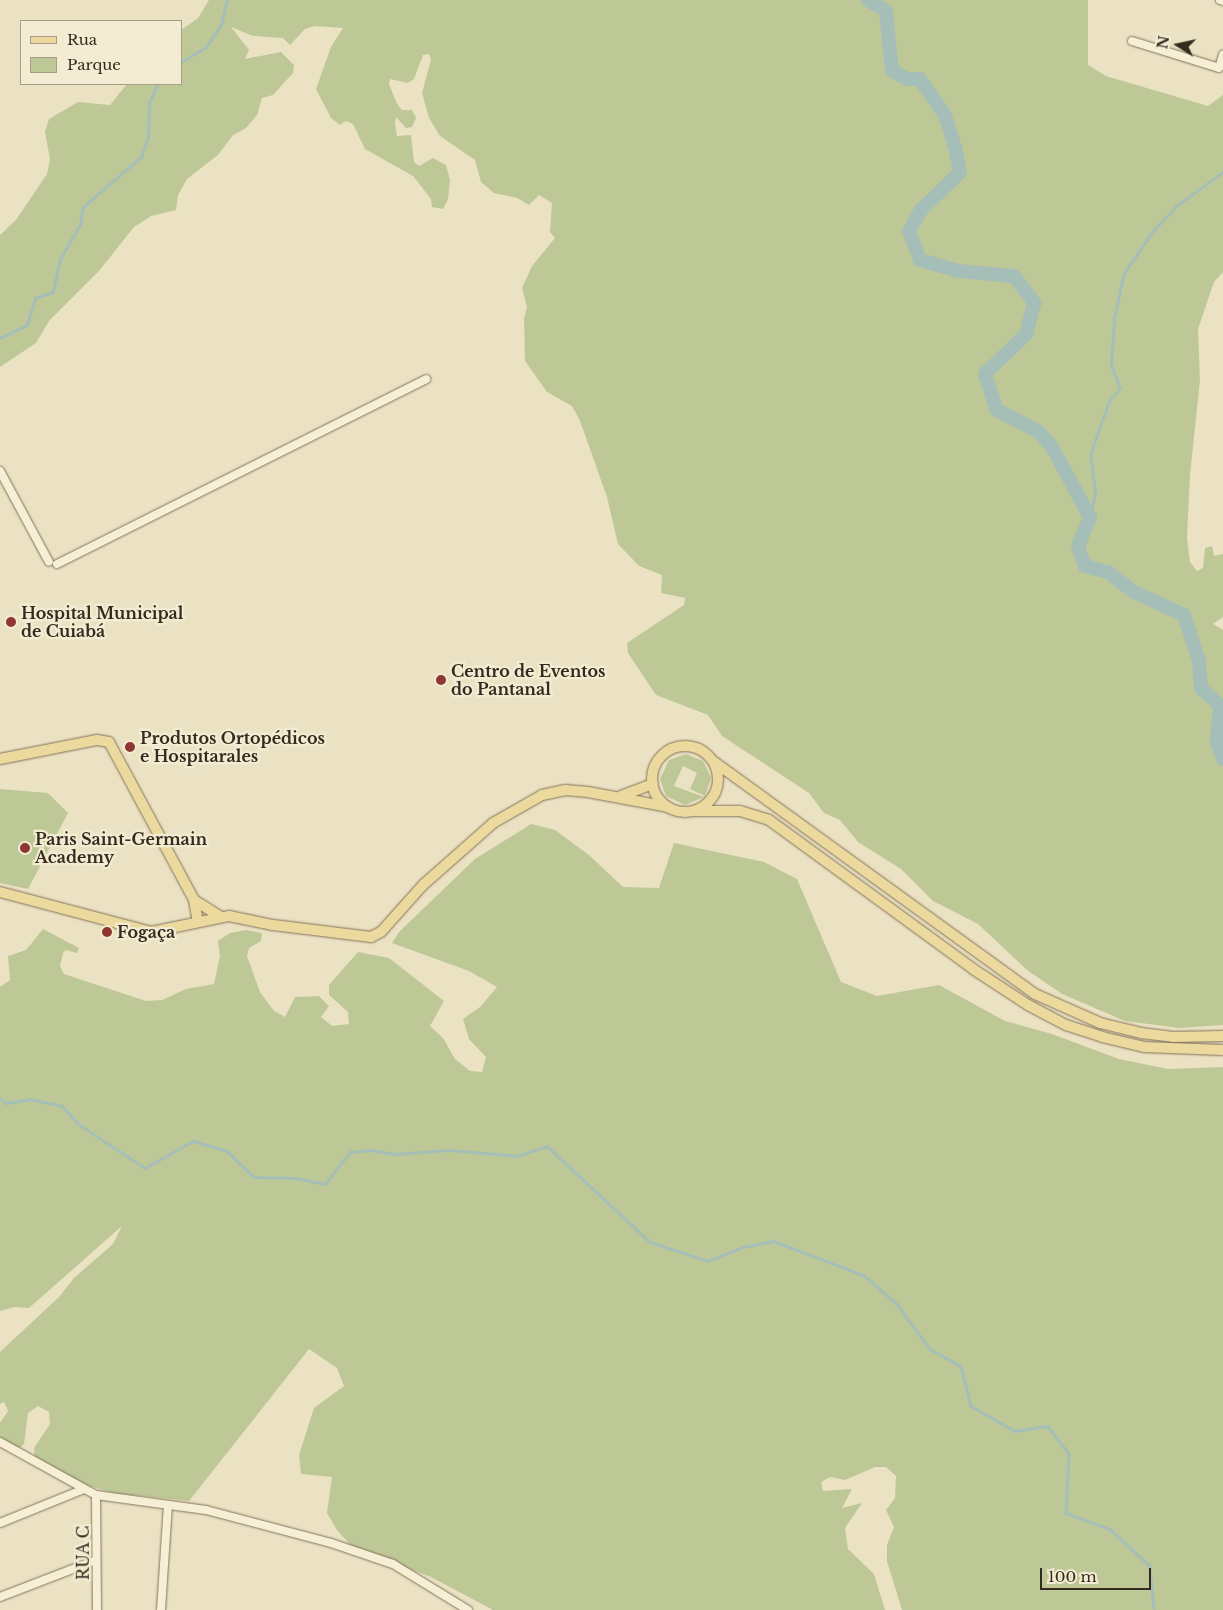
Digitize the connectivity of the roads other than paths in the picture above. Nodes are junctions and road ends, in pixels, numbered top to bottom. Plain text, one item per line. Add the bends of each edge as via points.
1 (1132, 41) dead end
2 (1223, 55) edge
3 (426, 379) dead end
4 (0, 472) edge
5 (0, 758) edge
6 (712, 760) junction
7 (652, 784) junction
8 (616, 796) junction
9 (668, 807) junction
10 (696, 810) junction
11 (0, 892) edge
12 (194, 900) junction
13 (220, 916) junction
14 (198, 922) junction
15 (1223, 1036) edge
16 (1223, 1050) edge
17 (1, 1444) edge
18 (84, 1489) junction
19 (96, 1495) junction
20 (168, 1505) junction
21 (0, 1523) edge
22 (96, 1560) junction
23 (0, 1597) edge
24 (97, 1610) edge
25 (161, 1610) edge
26 (468, 1610) edge

1 - 2 street via 1219,68
3 - 4 street via 53,563
5 - 12 main road via 97,740 109,742
6 - 7 main road via 694,747 671,749 655,765
6 - 10 main road via 718,774 716,790 708,802
6 - 15 main road via 1035,994 1100,1023 1141,1033 1174,1037
7 - 8 main road
7 - 9 main road via 656,796
8 - 9 main road
8 - 13 main road via 564,790 542,795 517,807 460,851 423,884 381,932 371,936 342,935
9 - 10 main road via 680,812
10 - 16 main road via 740,811 769,820 973,968 1028,1005 1066,1025 1144,1047
11 - 14 main road via 151,932
12 - 13 main road
12 - 14 main road
13 - 14 main road
17 - 18 street
18 - 19 street
18 - 21 street
19 - 20 street
19 - 22 street, RUA C
20 - 25 street
20 - 26 street via 206,1510 268,1525 394,1564
22 - 23 street
22 - 24 street, RUA C

